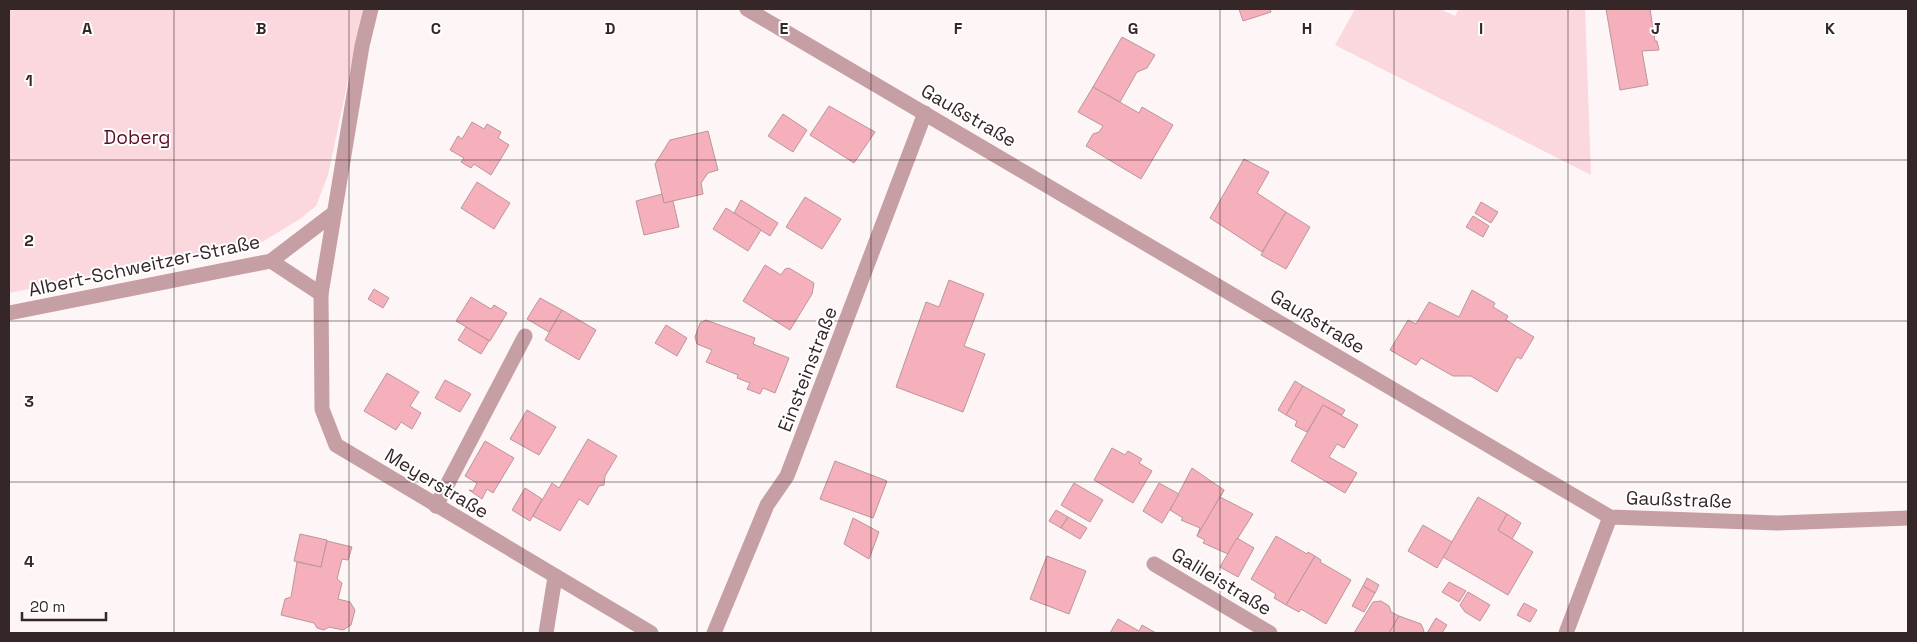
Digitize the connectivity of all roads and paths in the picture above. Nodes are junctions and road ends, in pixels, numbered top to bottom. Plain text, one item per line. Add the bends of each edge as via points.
1 (371, 9) edge
2 (748, 9) edge
3 (925, 112) junction
4 (334, 213) junction
5 (271, 261) junction
6 (321, 294) junction
7 (9, 313) edge
8 (525, 336) dead end
9 (436, 506) junction
10 (1610, 517) junction
11 (1908, 518) edge
12 (1154, 564) dead end
13 (555, 577) junction
14 (546, 633) edge
15 (650, 633) edge
16 (714, 633) edge
17 (1270, 633) edge
18 (1566, 633) edge

1 - 4 street
2 - 3 street, Gaußstraße
3 - 10 street, Gaußstraße
3 - 16 street, Einsteinstraße via 787,476 768,505
4 - 5 street, Albert-Schweitzer-Straße
4 - 6 street, Meyerstraße
5 - 6 street
5 - 7 street, Albert-Schweitzer-Straße
6 - 9 street, Meyerstraße via 322,409 336,445
8 - 9 street
9 - 13 street, Meyerstraße
10 - 11 street, Gaußstraße via 1778,523
10 - 18 street
12 - 17 street, Galileistraße
13 - 14 street
13 - 15 street, Meyerstraße

